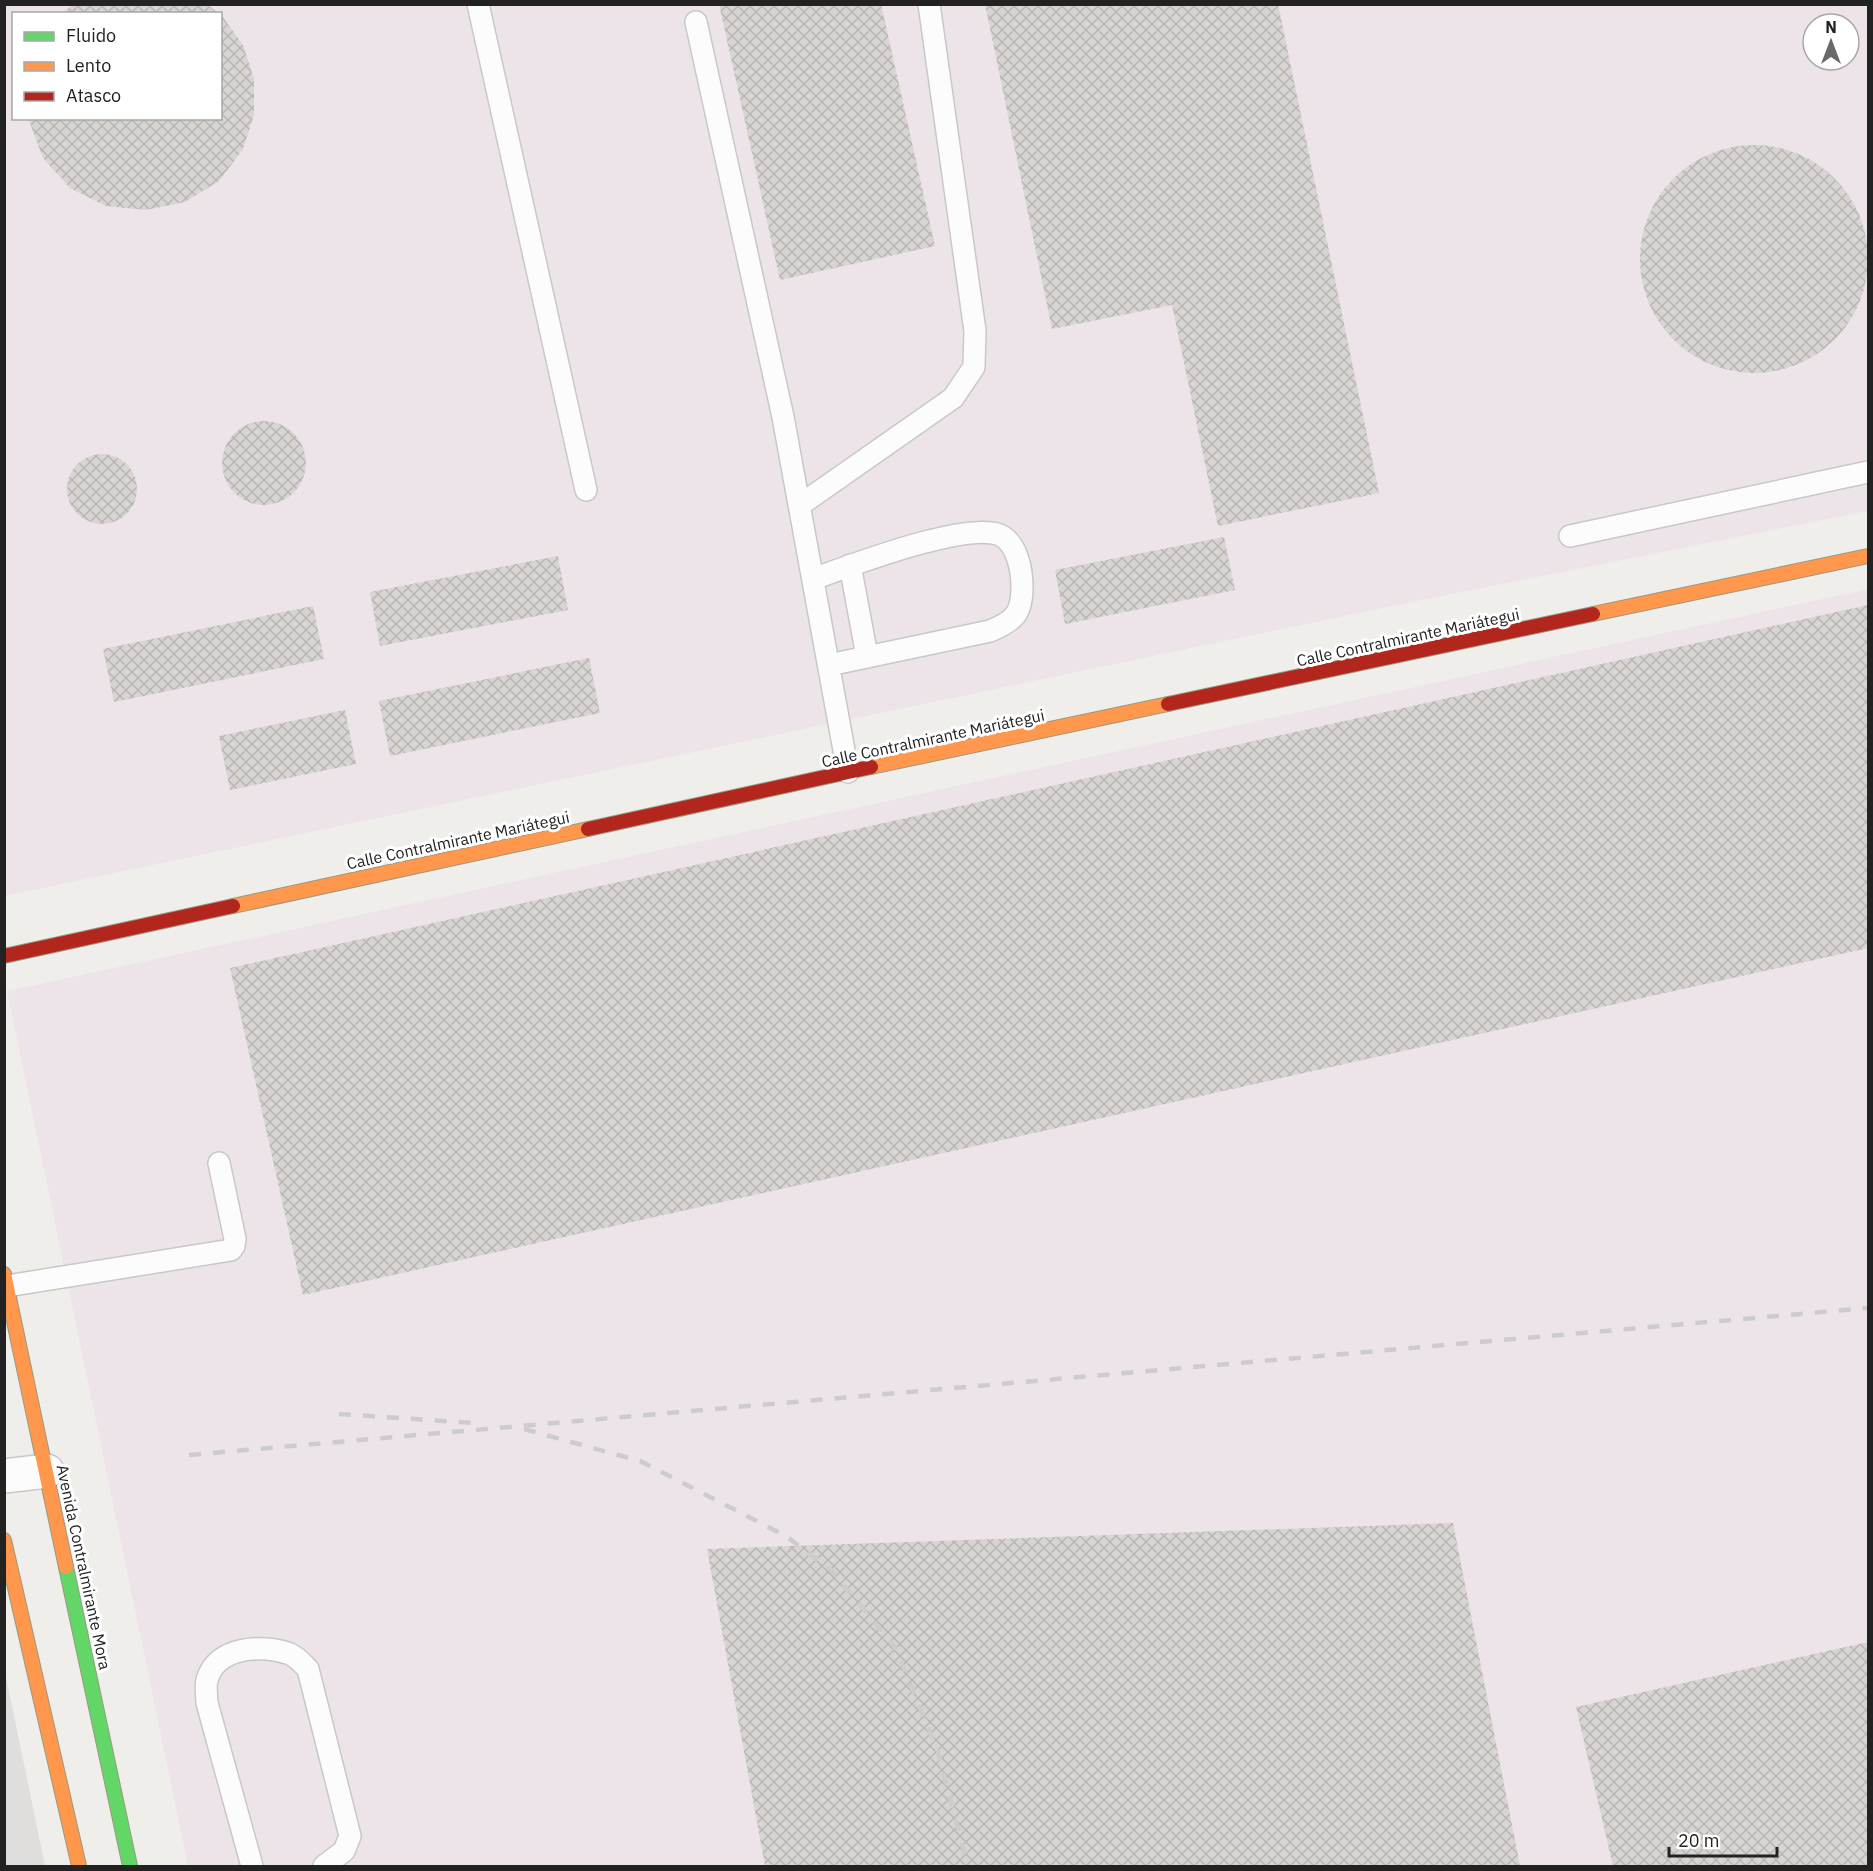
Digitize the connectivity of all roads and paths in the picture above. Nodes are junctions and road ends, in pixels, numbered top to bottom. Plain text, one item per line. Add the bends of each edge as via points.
1 (478, 4) edge
2 (929, 4) edge
3 (696, 22) dead end
4 (1869, 472) edge
5 (586, 490) dead end
6 (800, 505) junction
7 (1570, 536) dead end
8 (1869, 556) edge
9 (850, 566) junction
10 (813, 579) junction
11 (867, 656) junction
12 (829, 665) junction
13 (848, 772) junction
14 (4, 956) edge
15 (219, 1163) dead end
16 (6, 1280) edge
17 (47, 1471) junction
18 (4, 1476) edge
19 (4, 1540) edge
20 (79, 1866) edge
21 (130, 1866) edge
22 (252, 1866) edge
23 (324, 1866) edge

1 - 5 lane
2 - 6 lane via 975,331 974,367 953,398
3 - 6 lane
4 - 7 lane
6 - 10 lane
8 - 13 street, Calle Contralmirante Mariátegui
9 - 10 lane
9 - 11 lane
9 - 11 lane via 915,544 985,531 1002,536 1016,552 1022,577 1022,604 1010,622 990,631
10 - 12 lane
11 - 12 lane
12 - 13 lane
13 - 14 street, Calle Contralmirante Mariátegui
15 - 16 lane via 235,1239 231,1250
16 - 17 street, Avenida Contralmirante Mora
17 - 18 street
17 - 21 street, Avenida Contralmirante Mora
19 - 20 street
22 - 23 lane via 207,1703 206,1681 214,1665 232,1653 259,1648 293,1655 308,1669 350,1836 344,1851

